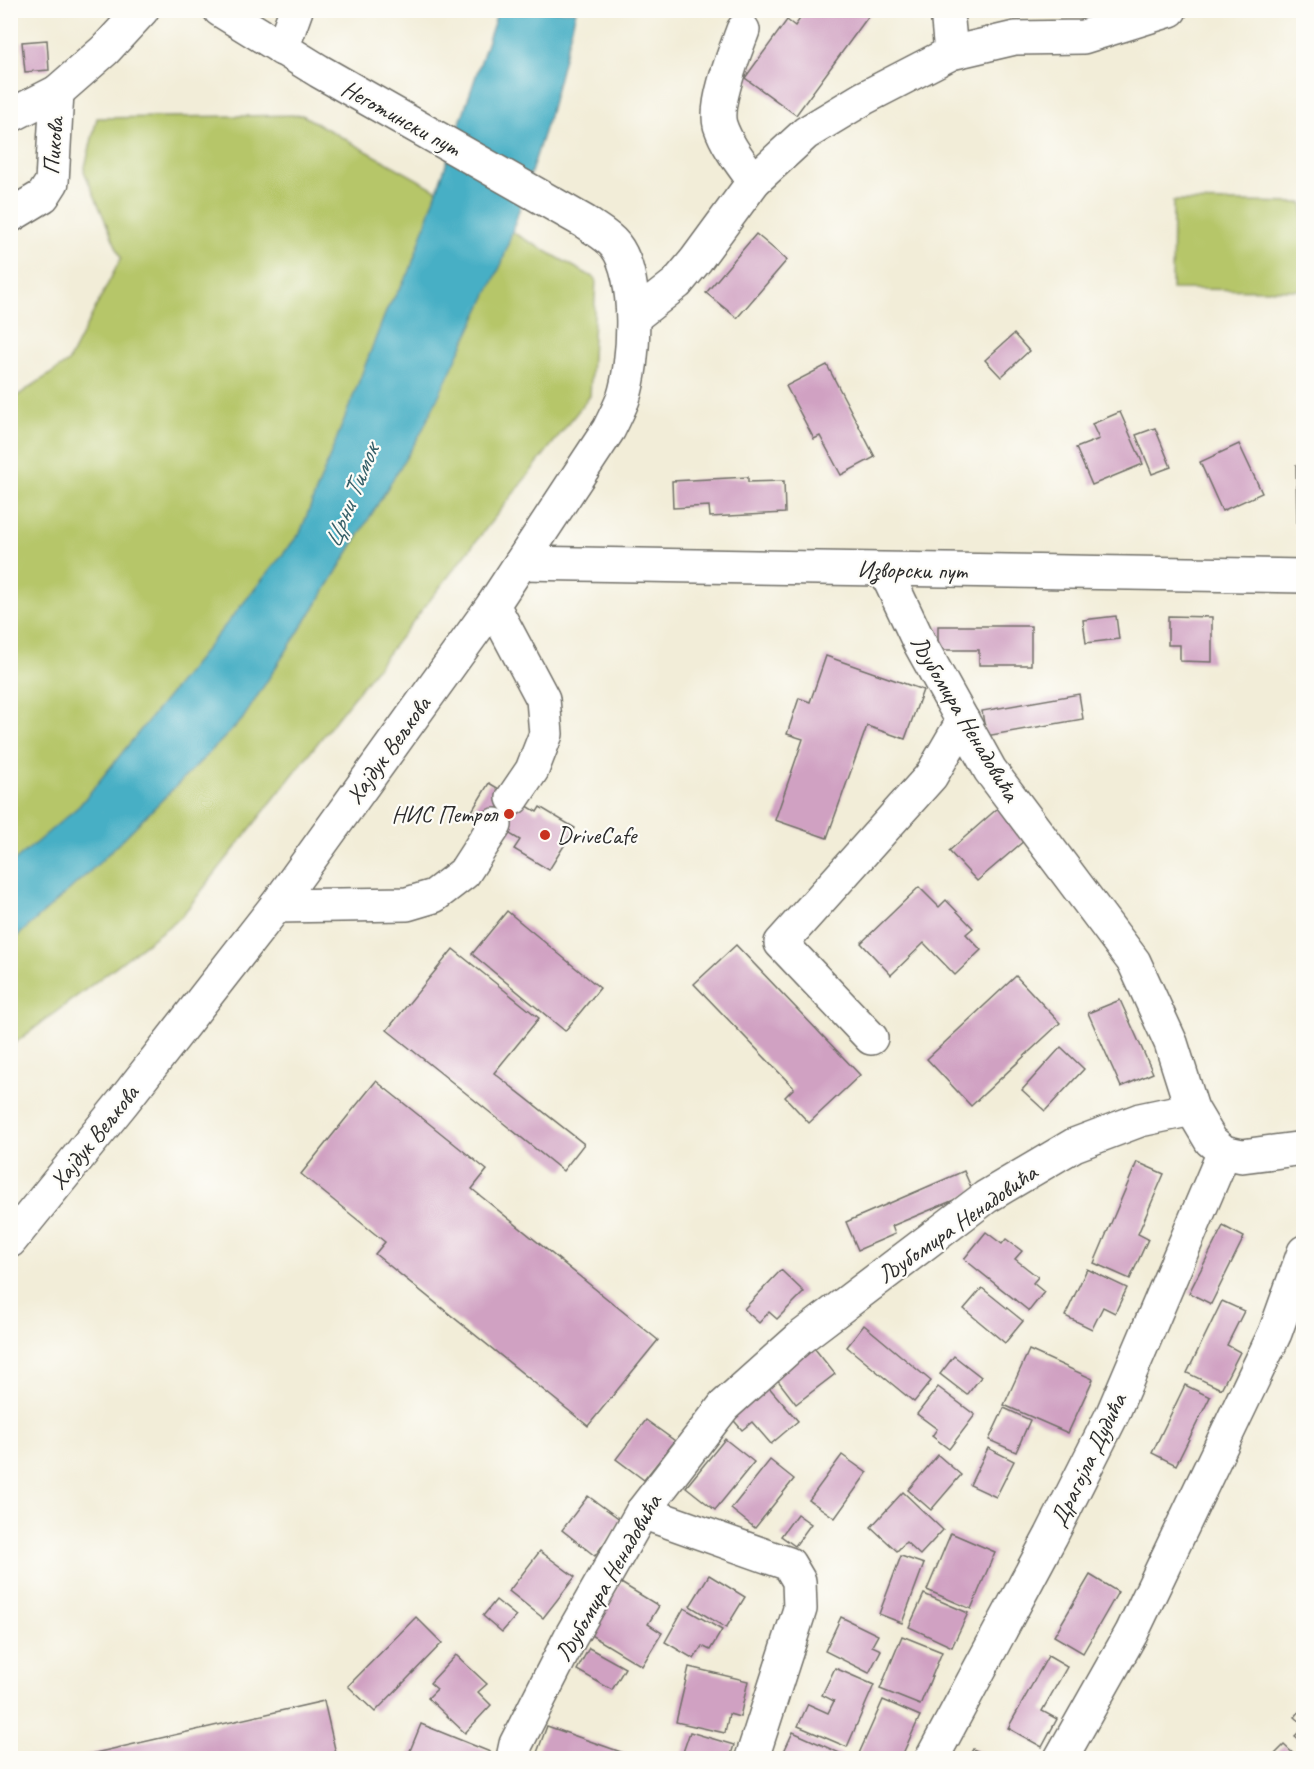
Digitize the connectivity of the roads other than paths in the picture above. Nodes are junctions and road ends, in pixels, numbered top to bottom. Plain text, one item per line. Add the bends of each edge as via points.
1 (142, 10) edge
2 (220, 10) edge
3 (296, 10) edge
4 (947, 10) edge
5 (1170, 10) edge
6 (743, 30) dead end
7 (282, 49) junction
8 (951, 54) junction
9 (57, 92) junction
10 (10, 117) edge
11 (754, 182) junction
12 (10, 216) edge
13 (585, 222) joint
14 (634, 317) junction
15 (521, 563) junction
16 (885, 570) junction
17 (1304, 576) edge
18 (493, 605) junction
19 (963, 721) junction
20 (513, 798) dead end
21 (495, 825) dead end
22 (276, 906) junction
23 (872, 1038) dead end
24 (1192, 1108) junction
25 (1304, 1148) edge
26 (1224, 1152) junction
27 (10, 1241) edge
28 (1304, 1252) edge
29 (642, 1512) junction
30 (513, 1758) edge
31 (752, 1758) edge
32 (932, 1758) edge
33 (1061, 1758) edge

1 - 9 street via 105,50
2 - 7 street, Неготински пут
3 - 7 street
4 - 8 street
5 - 8 street via 1083,37 1015,38
6 - 11 street via 722,91 719,123
7 - 13 street, Неготински пут
8 - 11 street via 806,133
9 - 10 street
9 - 12 street, Пикова via 52,182 44,196
11 - 14 street via 677,283
13 - 14 street, Хајдук Вељкова via 614,244 624,263
14 - 15 street, Хајдук Вељкова via 623,398 609,429
15 - 16 street, Изворски пут
15 - 18 street, Хајдук Вељкова
16 - 17 street, Изворски пут
16 - 19 street, Љубомира Ненадовића
18 - 20 street via 543,699 546,734 532,770
18 - 22 street, Хајдук Вељкова
19 - 23 street via 932,776 782,943
19 - 24 street, Љубомира Ненадовића via 990,770 1134,962 1171,1043
21 - 22 street via 464,873 435,896 407,904
22 - 27 street, Хајдук Вељкова
24 - 26 street via 1211,1141
24 - 29 street, Љубомира Ненадовића via 1140,1120 1074,1144 986,1197 800,1338 724,1406
25 - 26 street via 1242,1156
26 - 32 street, Драгојла Дудића via 1113,1413
28 - 33 street via 1275,1333 1132,1632
29 - 30 street, Љубомира Ненадовића via 570,1638 516,1744
29 - 31 street via 789,1564 799,1581 800,1609

